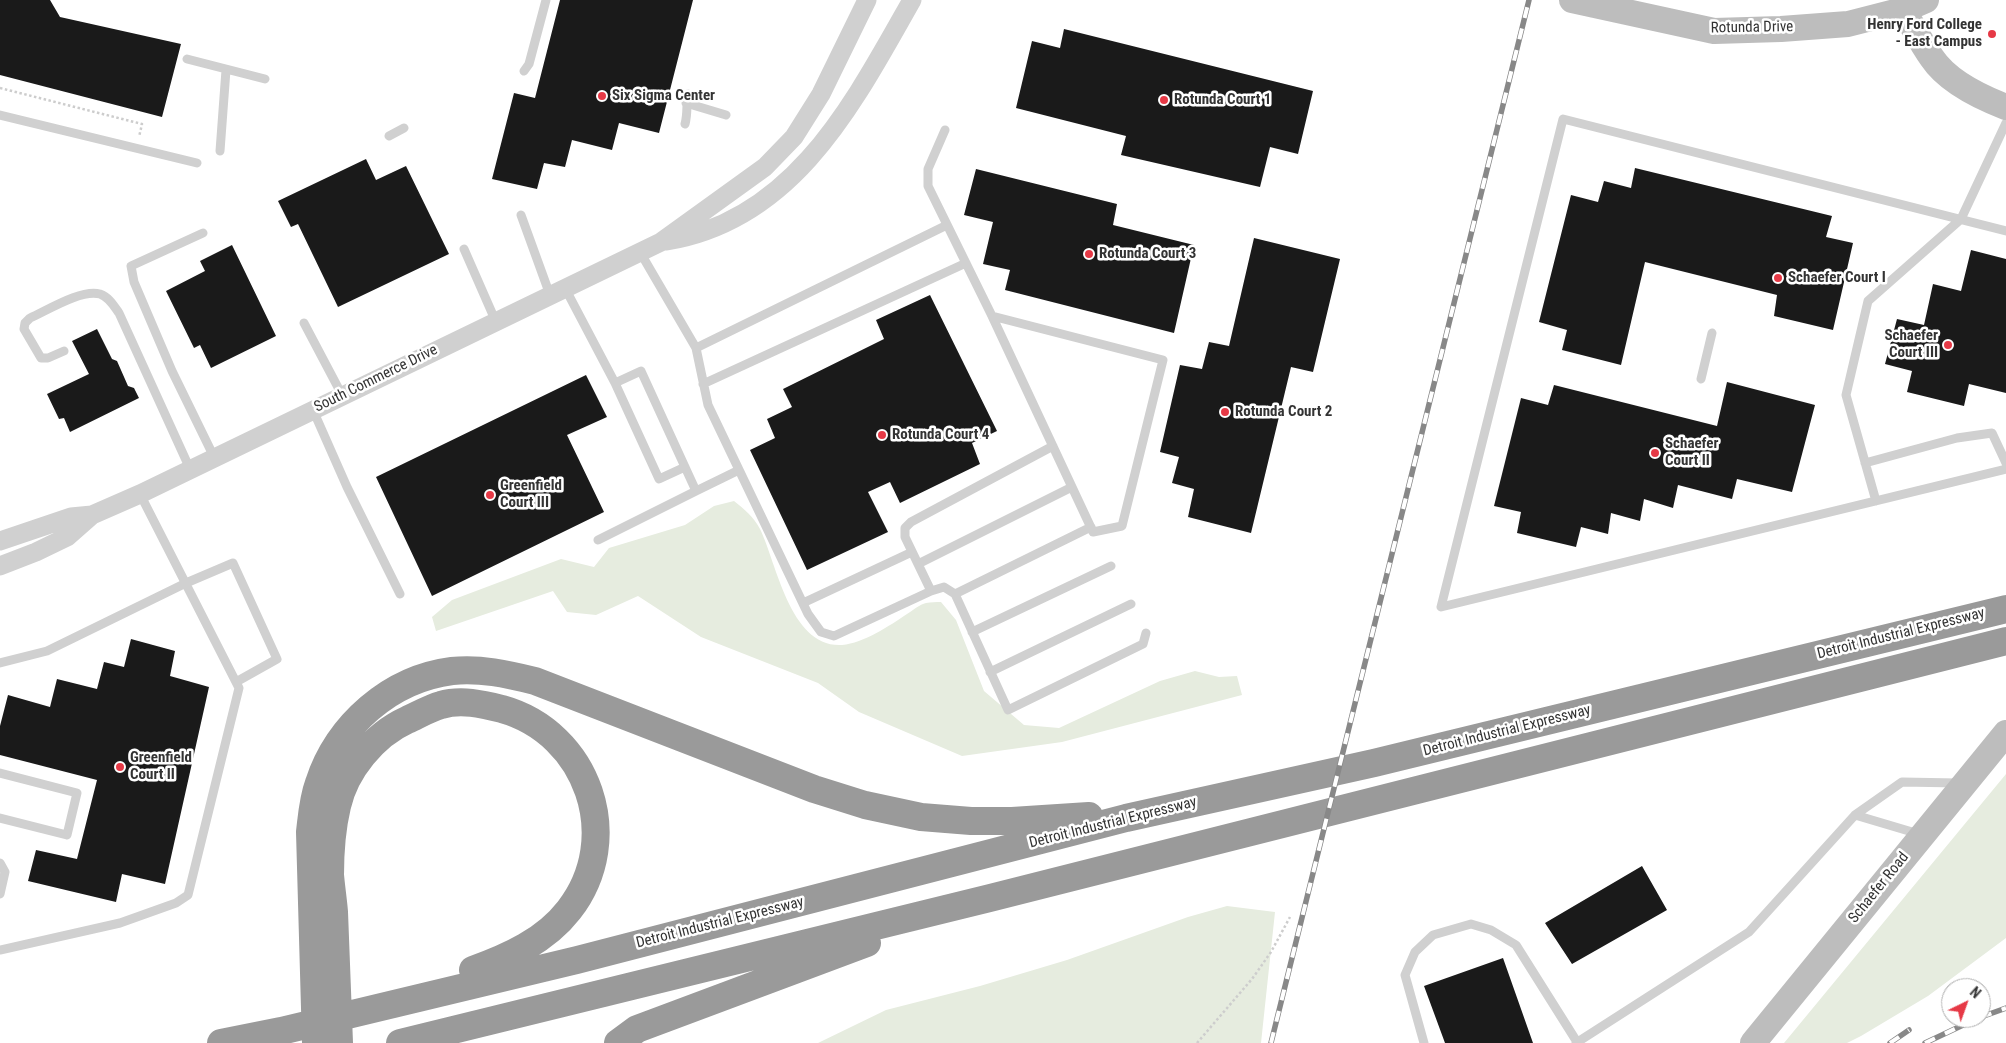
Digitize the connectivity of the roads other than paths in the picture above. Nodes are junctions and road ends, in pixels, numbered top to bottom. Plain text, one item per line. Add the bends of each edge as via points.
1 (546, 0) edge
2 (867, 0) edge
3 (912, 0) edge
4 (1572, 0) edge
5 (1915, 5) edge
6 (187, 59) dead end
7 (226, 70) junction
8 (524, 71) dead end
9 (265, 79) dead end
10 (2006, 107) edge
11 (0, 114) edge
12 (726, 115) dead end
13 (2006, 123) edge
14 (685, 124) dead end
15 (404, 128) dead end
16 (945, 130) dead end
17 (389, 136) dead end
18 (220, 151) dead end
19 (197, 163) dead end
20 (520, 215) dead end
21 (1961, 218) junction
22 (947, 225) junction
23 (2006, 230) edge
24 (203, 233) dead end
25 (661, 242) junction
26 (464, 249) dead end
27 (640, 252) junction
28 (966, 263) junction
29 (558, 292) junction
30 (992, 316) junction
31 (496, 322) junction
32 (304, 323) dead end
33 (1712, 333) dead end
34 (696, 348) junction
35 (64, 351) dead end
36 (1701, 379) dead end
37 (615, 383) junction
38 (703, 384) junction
39 (342, 395) junction
40 (313, 410) junction
41 (1053, 446) junction
42 (214, 457) junction
43 (1865, 463) junction
44 (2006, 463) edge
45 (685, 467) junction
46 (190, 469) junction
47 (2006, 469) edge
48 (739, 470) junction
49 (1072, 487) junction
50 (696, 491) junction
51 (140, 494) junction
52 (1876, 501) junction
53 (92, 515) junction
54 (1091, 527) junction
55 (598, 540) dead end
56 (0, 541) edge
57 (912, 552) junction
58 (918, 564) junction
59 (0, 566) edge
60 (1111, 566) dead end
61 (186, 584) junction
62 (931, 591) junction
63 (400, 594) dead end
64 (955, 594) junction
65 (803, 603) junction
66 (1131, 604) dead end
67 (2006, 609) edge
68 (972, 632) junction
69 (1146, 632) dead end
70 (2006, 641) edge
71 (0, 663) edge
72 (990, 672) junction
73 (236, 682) junction
74 (2006, 733) edge
75 (0, 773) edge
76 (1964, 784) junction
77 (1855, 815) junction
78 (0, 818) edge
79 (1126, 818) junction
80 (1922, 835) junction
81 (0, 863) edge
82 (0, 894) edge
83 (990, 898) junction
84 (0, 950) edge
85 (383, 1006) junction
86 (1576, 1042) edge
87 (221, 1043) edge
88 (316, 1043) edge
89 (339, 1043) edge
90 (400, 1043) edge
91 (618, 1043) edge
92 (1424, 1043) edge
93 (1754, 1043) edge

1 - 8 lane via 529,64
2 - 25 street, South Commerce Drive via 821,94 794,137 764,167
3 - 25 street, South Commerce Drive via 842,117 792,176 736,219 687,238
4 - 5 main road, Rotunda Drive via 1714,31 1782,30 1848,24
5 - 10 main road, Rotunda Drive via 1932,59 1972,92
6 - 7 lane
7 - 9 lane
7 - 18 lane
11 - 19 lane
12 - 14 lane via 687,99
13 - 21 lane
15 - 17 lane
16 - 22 lane via 928,168 928,186
20 - 29 lane
21 - 23 lane
21 - 43 lane via 1868,300 1846,395
21 - 52 lane via 1563,120 1441,607
22 - 28 lane
22 - 34 lane
24 - 42 lane via 131,266 134,282 172,371
25 - 27 street, South Commerce Drive
26 - 31 lane
27 - 29 street, South Commerce Drive
27 - 34 lane
28 - 30 lane
28 - 38 lane
29 - 31 street, South Commerce Drive
29 - 37 lane
30 - 41 lane
30 - 54 lane via 1163,360 1122,526 1094,532
31 - 39 street, South Commerce Drive
32 - 39 lane
33 - 36 lane
34 - 38 lane
35 - 46 lane via 41,358 24,329 25,323 85,293 101,294 112,302 120,313
37 - 45 lane via 641,371
37 - 45 lane via 659,479
38 - 48 lane via 708,405
39 - 40 street, South Commerce Drive
40 - 42 street, South Commerce Drive
40 - 63 lane
41 - 49 lane
41 - 57 lane via 911,522 905,528 905,537
42 - 46 street, South Commerce Drive
43 - 44 lane via 1957,438 1992,433
43 - 52 lane
45 - 50 lane
46 - 51 street, South Commerce Drive
47 - 52 lane
48 - 50 lane
48 - 65 lane
49 - 54 lane
49 - 58 lane
50 - 55 lane
51 - 53 street, South Commerce Drive
51 - 61 lane
53 - 56 street, South Commerce Drive via 71,517
53 - 59 street, South Commerce Drive via 67,537
54 - 64 lane
57 - 58 lane
57 - 65 lane
58 - 62 lane
60 - 68 lane
61 - 71 lane via 46,651
61 - 73 lane
61 - 73 lane via 233,563 277,659
62 - 64 lane via 944,587
62 - 65 lane via 834,636 821,632
64 - 68 lane
66 - 72 lane
67 - 79 highway, Detroit Industrial Expressway via 1374,763
68 - 72 lane
69 - 72 lane via 1143,644 1008,710
70 - 83 highway
73 - 84 lane via 239,688 188,895 176,903 120,923
74 - 76 main road, Schaefer Road
75 - 78 lane via 78,793 67,834
76 - 77 lane via 1902,782
76 - 80 main road, Schaefer Road
77 - 80 lane
77 - 86 lane via 1749,932
79 - 85 highway, Detroit Industrial Expressway via 576,960
79 - 88 highway via 1082,815 971,821 921,817 864,805 814,789 534,681 479,671 432,675 403,686 366,709 335,746 319,783 310,832
80 - 93 main road, Schaefer Road
81 - 82 lane via 5,872
83 - 90 highway
83 - 91 highway via 637,1029
85 - 87 highway, Detroit Industrial Expressway
85 - 89 highway via 431,980 473,970 511,954 539,938 558,922 578,896 592,860 595,838 587,783 562,745 532,722 512,712 476,702 442,705 398,724 368,748 345,782 337,805 330,875
86 - 92 lane via 1516,945 1491,930 1471,924 1433,935 1415,952 1405,975

